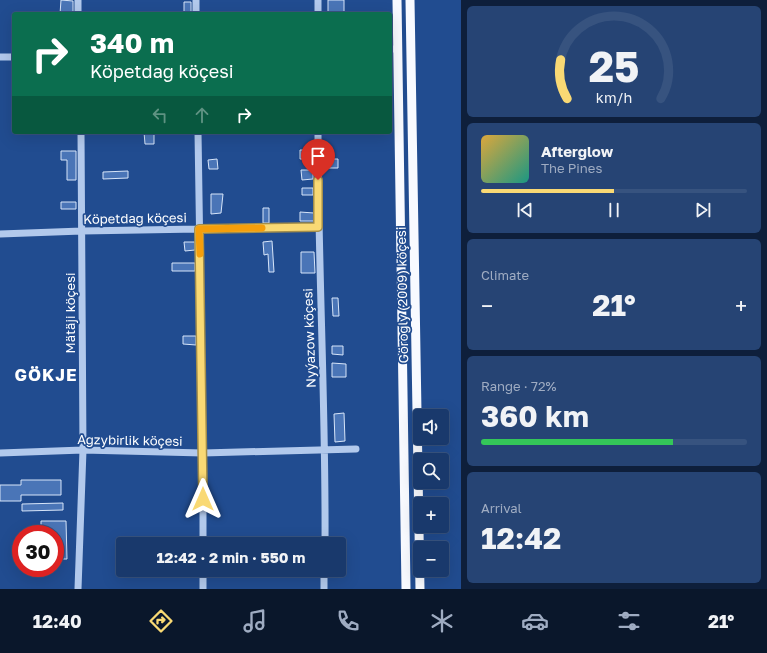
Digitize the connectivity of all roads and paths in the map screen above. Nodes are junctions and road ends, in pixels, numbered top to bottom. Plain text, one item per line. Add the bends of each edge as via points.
1 (78, 0) edge
2 (196, 0) edge
3 (318, 0) edge
4 (397, 0) edge
5 (410, 0) edge
6 (78, 12) edge
7 (196, 12) edge
8 (318, 12) edge
9 (394, 49) edge
10 (0, 57) edge
11 (12, 57) edge
12 (80, 134) edge
13 (198, 134) edge
14 (318, 134) edge
15 (318, 227) junction
16 (199, 229) junction
17 (82, 231) junction
18 (0, 234) edge
19 (356, 449) dead end
20 (83, 450) junction
21 (324, 450) junction
22 (203, 453) junction
23 (0, 454) edge
24 (203, 537) edge
25 (325, 537) edge
26 (203, 577) edge
27 (324, 577) edge
28 (78, 589) edge
29 (203, 589) edge
30 (324, 589) edge
31 (406, 589) edge
32 (420, 589) edge

1 - 6 street
2 - 7 street
3 - 8 street
4 - 9 main road, Görogly (2009) köçesi
5 - 32 main road, Görogly (2009) köçesi
9 - 31 main road, Görogly (2009) köçesi
10 - 11 street
12 - 17 street, Mätäji köçesi
13 - 16 street
14 - 15 street, Nyýazow köçesi
15 - 16 street, Köpetdag köçesi
15 - 21 street, Nyýazow köçesi
16 - 17 street, Köpetdag köçesi
16 - 22 street
17 - 18 street, Köpetdag köçesi
17 - 20 street, Mätäji köçesi
19 - 21 street, Agzybirlik köçesi
20 - 22 street, Agzybirlik köçesi
20 - 23 street, Agzybirlik köçesi
20 - 28 street, Mätäji köçesi
21 - 22 street, Agzybirlik köçesi
21 - 25 street, Nyýazow köçesi
22 - 24 street
26 - 29 street
27 - 30 street

